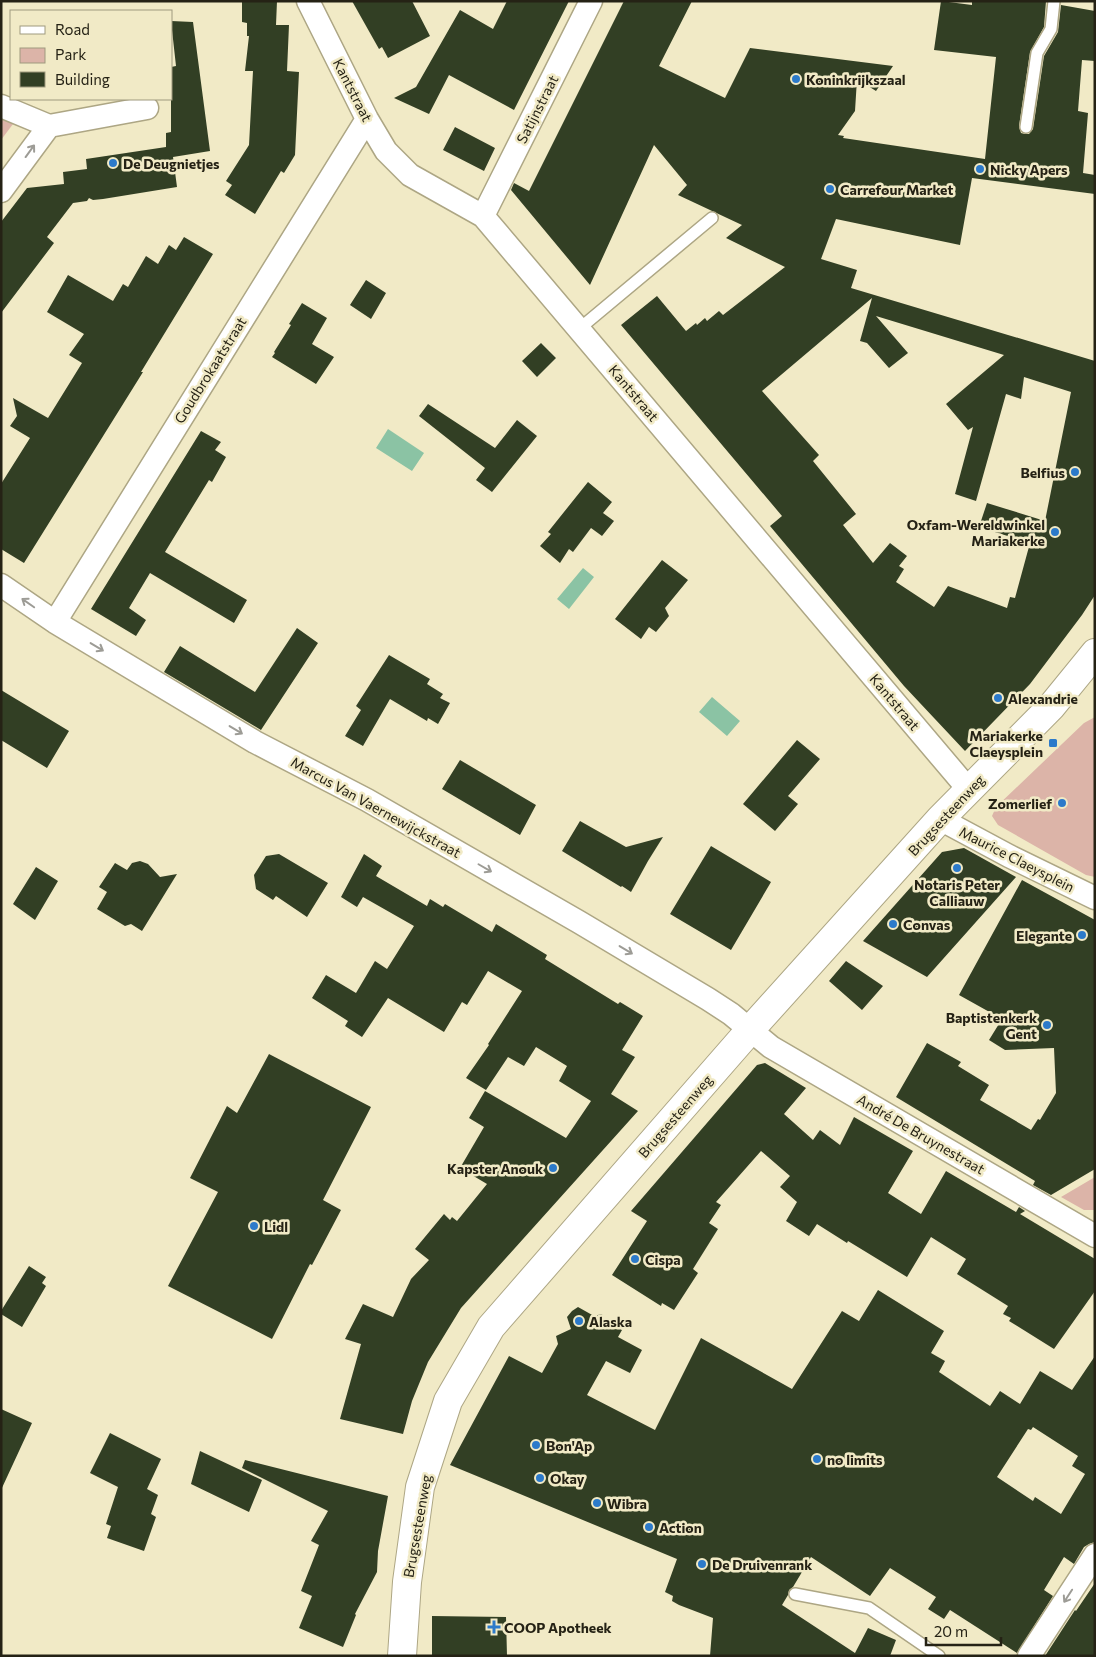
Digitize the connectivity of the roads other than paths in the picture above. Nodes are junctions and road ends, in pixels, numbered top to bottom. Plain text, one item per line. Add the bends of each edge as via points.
1 (308, 1) edge
2 (591, 1) edge
3 (1054, 1) edge
4 (1, 106) edge
5 (147, 108) dead end
6 (367, 119) junction
7 (49, 126) junction
8 (1026, 127) dead end
9 (1, 191) edge
10 (483, 216) junction
11 (712, 218) dead end
12 (579, 329) junction
13 (1, 585) edge
14 (55, 622) junction
15 (1094, 657) edge
16 (969, 790) junction
17 (940, 819) junction
18 (1095, 898) edge
19 (750, 1030) junction
20 (1095, 1236) edge
21 (1095, 1555) edge
22 (795, 1594) dead end
23 (402, 1656) edge
24 (939, 1656) edge
25 (1030, 1656) edge

1 - 6 street, Kantstraat
2 - 10 street, Satijnstraat
3 - 8 lane via 1051,29 1037,53
4 - 7 street
5 - 7 street
6 - 10 street, Kantstraat via 386,151 410,175
6 - 14 street, Goudbrokaatstraat
9 -> 7 street
10 - 12 street, Kantstraat
11 - 12 lane
12 - 16 street, Kantstraat
14 -> 13 street, Marcus Van Vaernewijckstraat
14 -> 19 street, Marcus Van Vaernewijckstraat via 255,742 367,800 587,927 708,999
15 - 16 street, Brugsesteenweg via 1051,707
16 - 17 street, Brugsesteenweg
17 - 18 street, Maurice Claeysplein
17 - 19 street, Brugsesteenweg
19 - 20 street, André De Bruynestraat via 771,1047
19 - 23 street, Brugsesteenweg via 491,1327 448,1401 420,1487 407,1582
21 -> 25 street
22 - 24 lane via 869,1608

